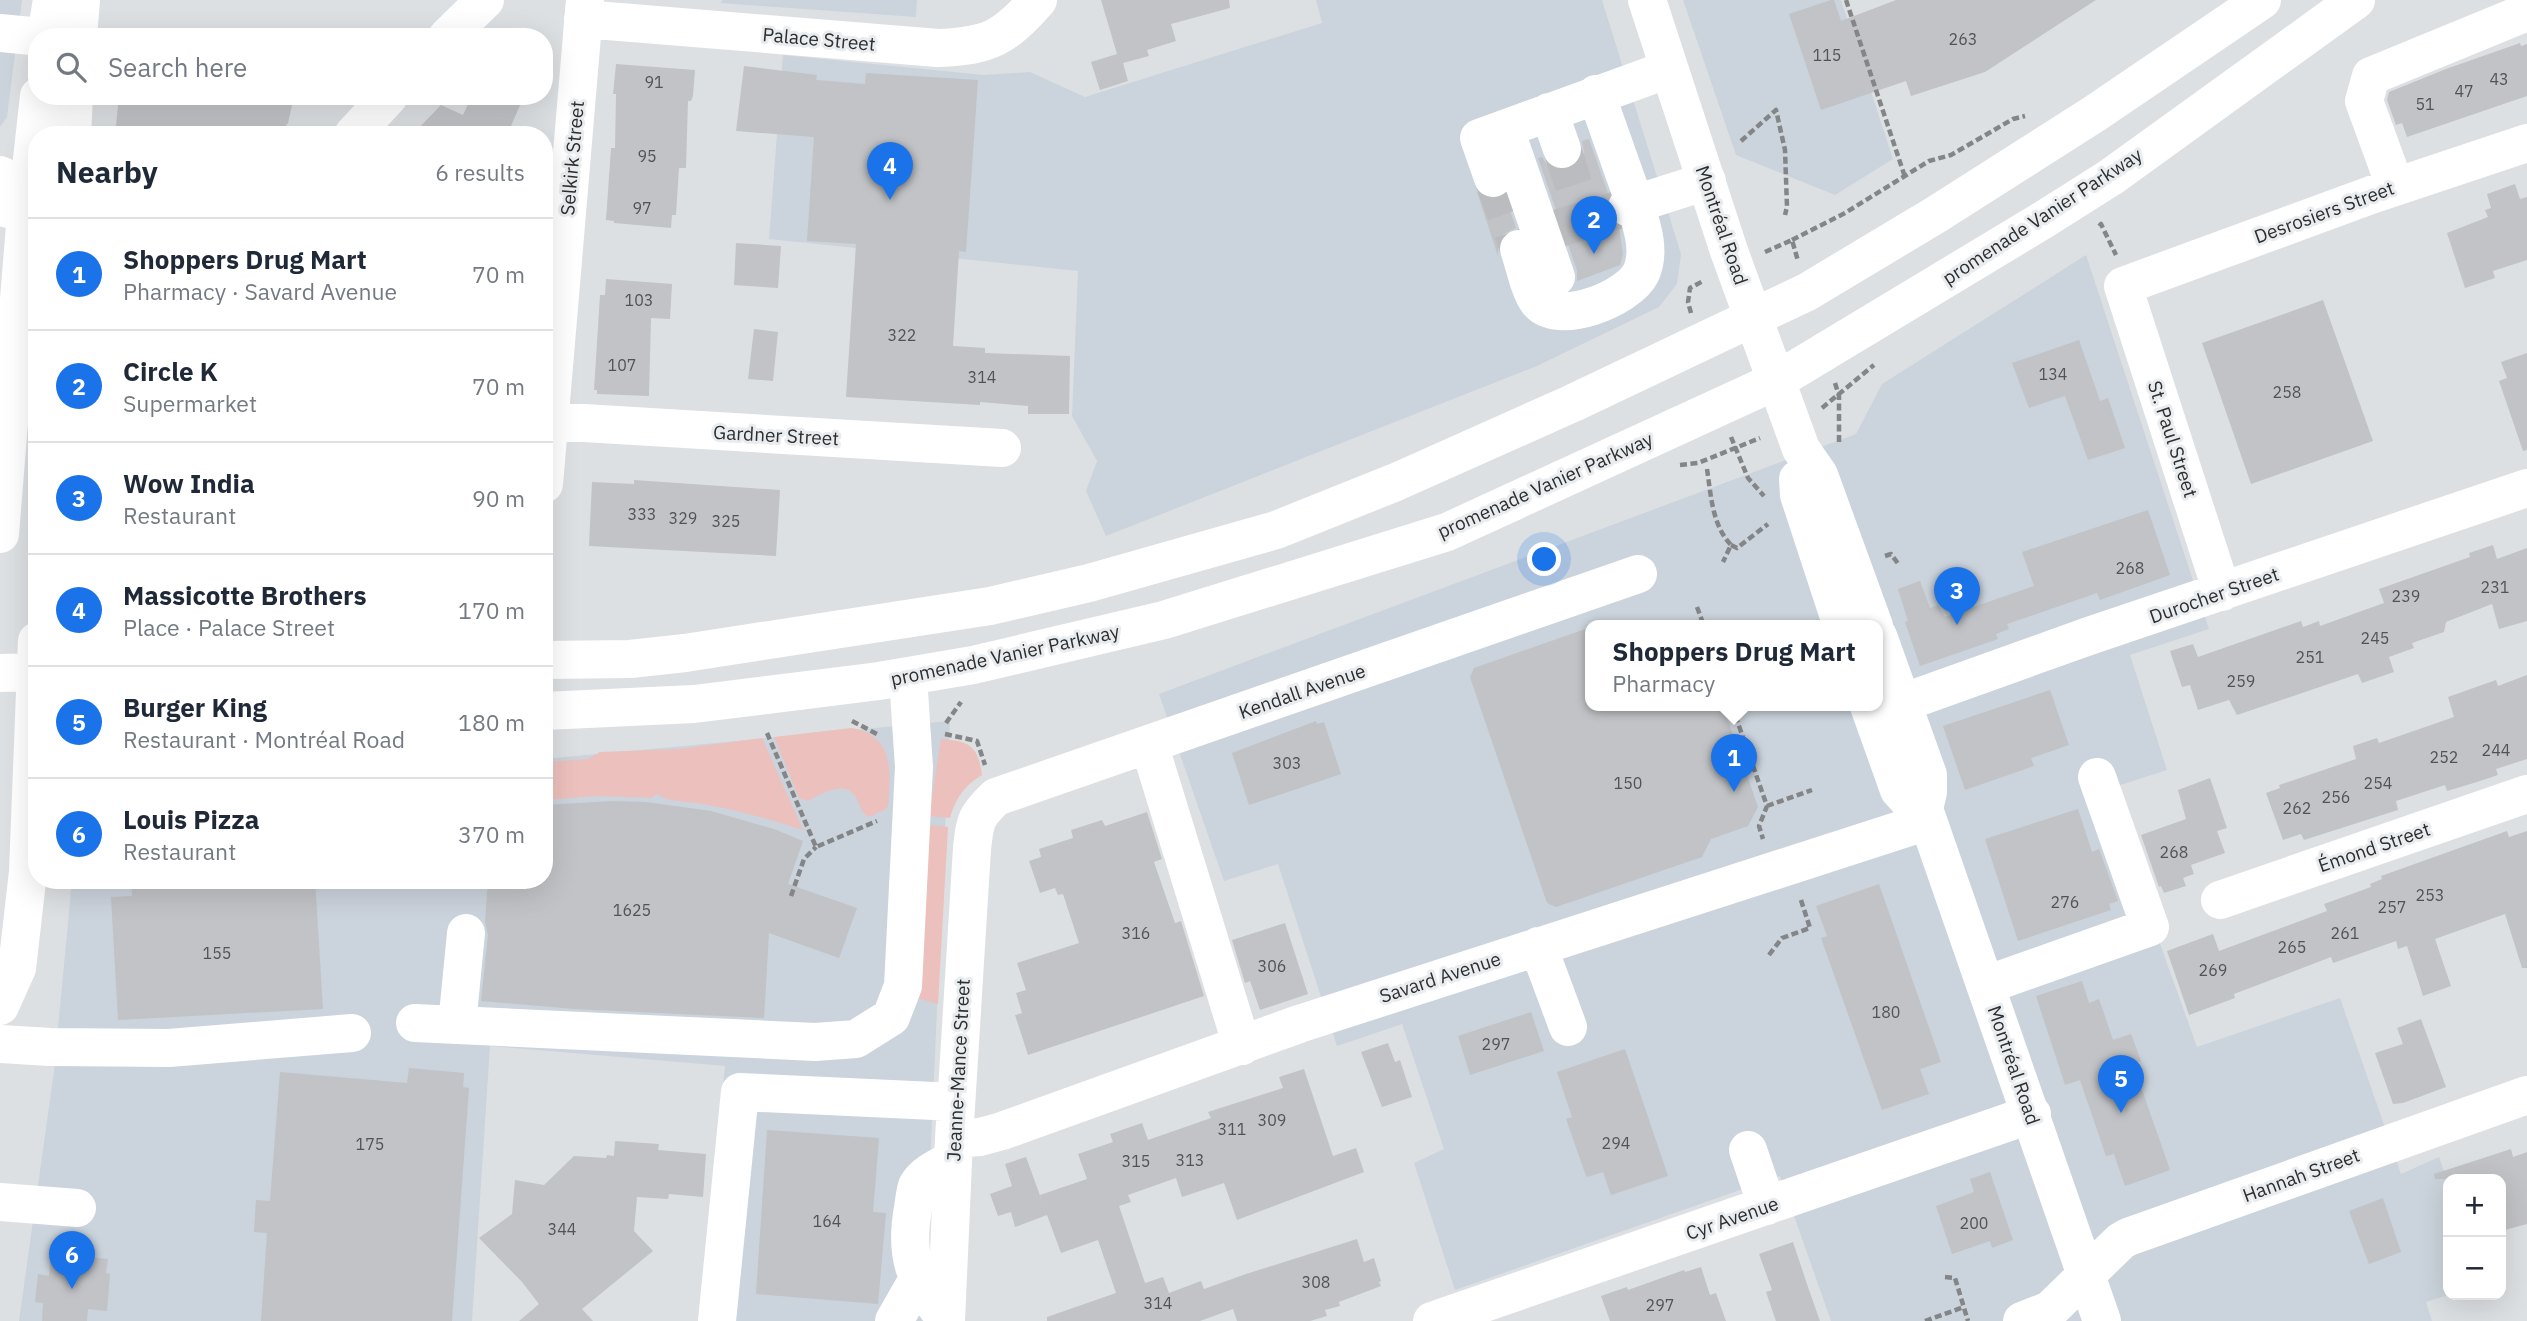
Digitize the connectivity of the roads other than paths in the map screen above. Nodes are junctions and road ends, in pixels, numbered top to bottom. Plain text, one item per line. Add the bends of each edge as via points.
1 (51, 0) edge
2 (81, 0) edge
3 (485, 0) edge
4 (1038, 0) edge
5 (1647, 0) edge
6 (2262, 0) edge
7 (2356, 0) edge
8 (584, 10) edge
9 (2527, 12) edge
10 (46, 28) edge
11 (79, 28) edge
12 (456, 28) edge
13 (0, 33) edge
14 (28, 36) edge
15 (1669, 69) junction
16 (1596, 94) junction
17 (36, 105) edge
18 (74, 105) edge
19 (381, 105) edge
20 (1549, 112) junction
21 (33, 126) edge
22 (72, 126) edge
23 (361, 126) edge
24 (1505, 129) junction
25 (2527, 143) edge
26 (1562, 149) tunnel mouth
27 (28, 156) edge
28 (1493, 178) tunnel mouth
29 (1707, 181) junction
30 (2395, 186) junction
31 (21, 198) edge
32 (1631, 206) junction
33 (1538, 237) junction
34 (1556, 277) dead end
35 (2123, 286) joint
36 (1754, 318) junction
37 (1776, 381) junction
38 (553, 385) edge
39 (553, 421) edge
40 (1002, 448) dead end
41 (1801, 449) junction
42 (3, 481) edge
43 (2527, 488) edge
44 (0, 534) edge
45 (1638, 574) dead end
46 (2222, 592) junction
47 (1840, 620) edge
48 (1872, 620) edge
49 (553, 660) edge
50 (27, 664) edge
51 (908, 677) junction
52 (1883, 679) edge
53 (1886, 705) edge
54 (553, 711) edge
55 (23, 725) edge
56 (1149, 744) junction
57 (2097, 777) dead end
58 (28, 794) edge
59 (2527, 794) edge
60 (1926, 815) junction
61 (975, 820) joint
62 (29, 889) edge
63 (2221, 900) dead end
64 (466, 933) dead end
65 (1538, 946) junction
66 (1986, 985) junction
67 (0, 1006) edge
68 (415, 1023) dead end
69 (457, 1025) junction
70 (1568, 1027) dead end
71 (352, 1033) dead end
72 (0, 1044) edge
73 (1242, 1046) junction
74 (2527, 1095) edge
75 (2032, 1114) junction
76 (954, 1134) junction
77 (1748, 1150) dead end
78 (0, 1202) edge
79 (1767, 1206) junction
80 (77, 1208) dead end
81 (2085, 1274) junction
82 (918, 1279) junction
83 (946, 1320) edge
84 (717, 1321) edge
85 (894, 1321) edge
86 (1432, 1321) edge
87 (2022, 1321) edge
88 (2102, 1321) edge

1 - 10 street
2 - 11 street
3 - 12 street
4 - 8 street, Palace Street via 999,37 948,48
5 - 15 street, Montréal Road
6 - 36 street via 1937,214 1807,292
7 - 37 street, promenade Vanier Parkway via 2110,177
8 - 38 street, Selkirk Street
9 - 30 street via 2371,76 2364,101
13 - 14 street
15 - 16 street
15 - 29 street, Montréal Road
16 - 20 street
16 - 32 street
17 - 21 street
18 - 22 street
19 - 23 street
20 - 24 street
20 - 26 street
24 - 28 street via 1479,138
24 - 33 street
25 - 30 street, Desrosiers Street
27 - 31 street
29 - 32 street
29 - 36 street, Montréal Road
30 - 35 street, Desrosiers Street
31 - 42 street
32 - 33 street via 1644,231 1642,272 1633,284 1606,301 1571,312 1547,310 1537,300
33 - 34 street
35 - 46 street, St. Paul Street
36 - 37 street, Montréal Road
36 - 49 street via 1484,443 1276,530 990,606 685,653
37 - 41 street, Montréal Road
37 - 51 street, promenade Vanier Parkway via 1447,532 1164,620
39 - 40 street, Gardner Street
41 - 47 street, Montréal Road via 1799,495
41 - 48 street, Montréal Road via 1819,475
42 - 44 street
43 - 46 street, Durocher Street
45 - 56 street, Kendall Avenue
46 - 53 street, Durocher Street
50 - 55 street
51 - 54 street, promenade Vanier Parkway via 694,704
51 - 69 street via 914,766 903,986 891,1017 856,1039 815,1042
52 - 53 street, Montréal Road
53 - 60 street, Montréal Road via 1928,775
55 - 58 street
56 - 61 street, Kendall Avenue via 996,797
56 - 73 street
57 - 66 street via 2150,927
59 - 63 street, Émond Street
60 - 65 street, Savard Avenue
60 - 66 street, Montréal Road
61 - 76 street, Jeanne-Mance Street
62 - 67 street via 17,968
64 - 69 street
65 - 70 street
65 - 73 street, Savard Avenue
66 - 75 street, Montréal Road
68 - 69 street
71 - 72 street via 169,1048
73 - 76 street, Savard Avenue via 1002,1132 979,1138
74 - 81 street, Hannah Street via 2128,1237
75 - 79 street, Cyr Avenue
75 - 81 street, Montréal Road
76 - 82 street via 918,1186 910,1223 912,1264
76 - 83 street, Jeanne-Mance Street
76 - 84 street, Savard Avenue via 740,1092
77 - 79 street
78 - 80 street
79 - 86 street, Cyr Avenue
81 - 87 street, Hannah Street via 2050,1310
81 - 88 street, Montréal Road
82 - 83 street
82 - 85 street

